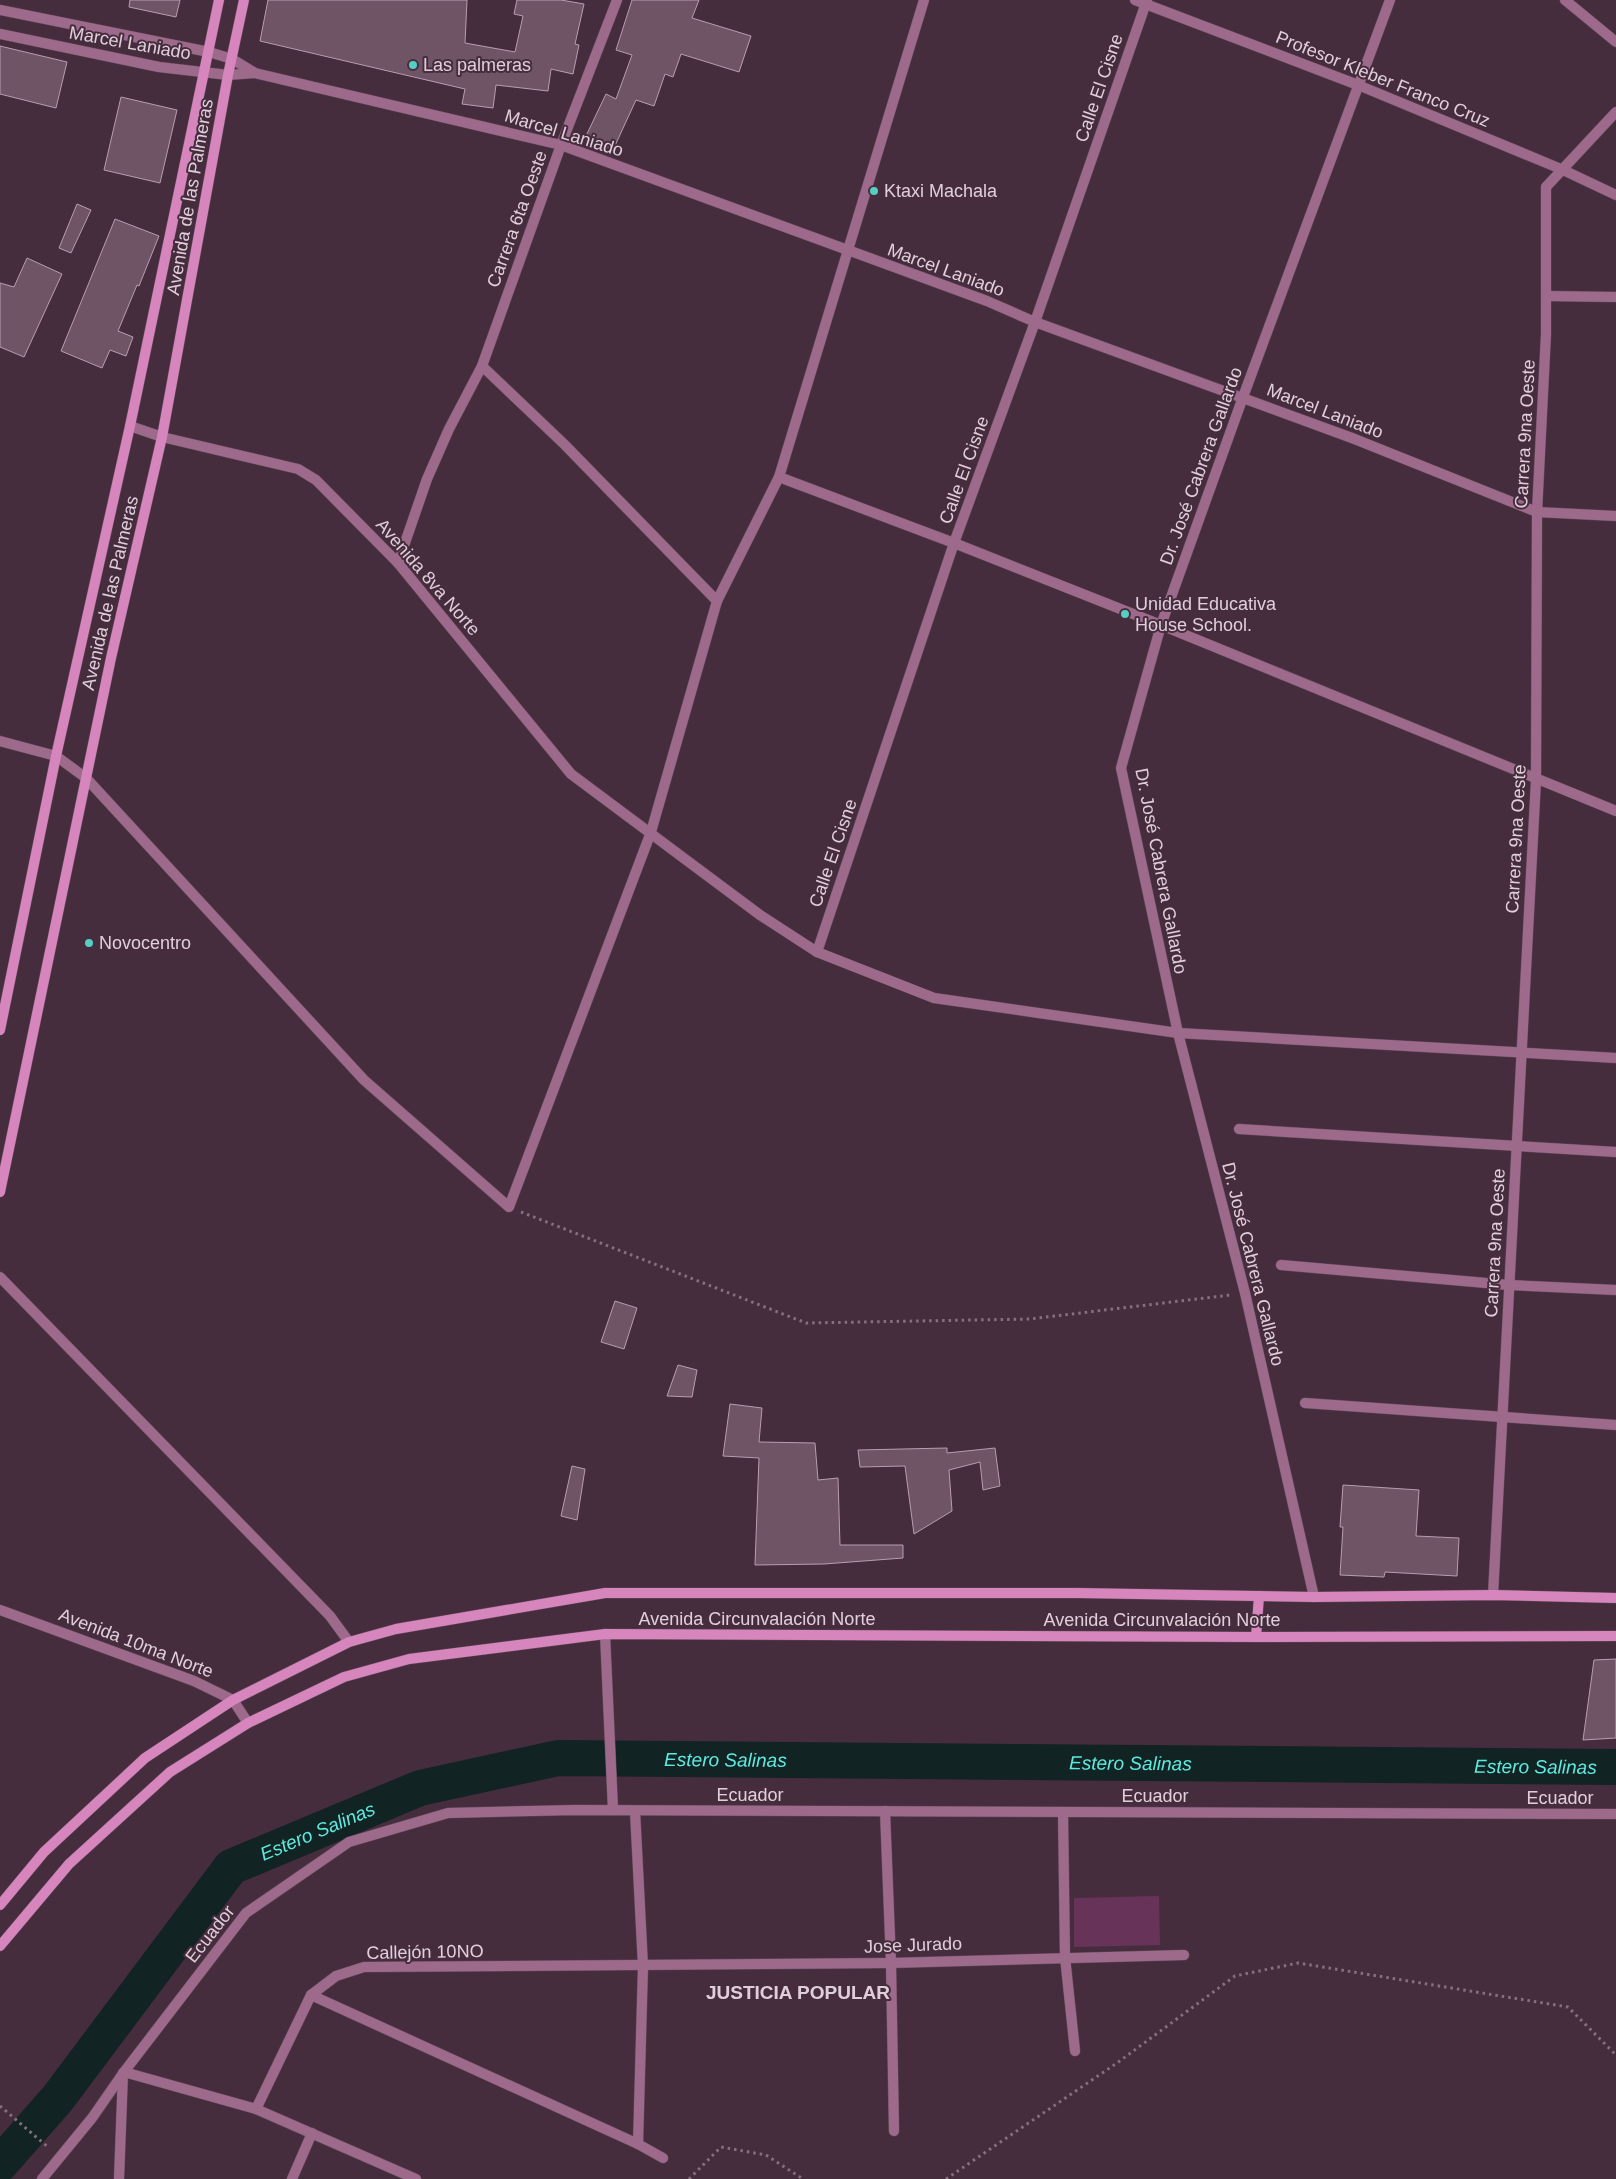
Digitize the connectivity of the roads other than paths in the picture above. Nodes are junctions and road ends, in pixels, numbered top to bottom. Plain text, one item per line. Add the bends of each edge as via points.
1 (219, 0) edge
2 (244, 0) edge
3 (617, 0) edge
4 (924, 0) edge
5 (1135, 0) edge
6 (1390, 0) edge
7 (1565, 0) edge
8 (1146, 2) edge
9 (0, 10) edge
10 (0, 34) edge
11 (1616, 42) edge
12 (209, 52) junction
13 (232, 59) junction
14 (205, 72) junction
15 (255, 73) junction
16 (228, 75) junction
17 (1358, 85) junction
18 (1616, 112) edge
19 (561, 145) junction
20 (1561, 169) junction
21 (1616, 194) edge
22 (847, 250) junction
23 (1546, 296) junction
24 (1616, 297) edge
25 (1035, 322) junction
26 (482, 366) junction
27 (1243, 397) junction
28 (130, 426) junction
29 (162, 437) junction
30 (778, 477) junction
31 (1537, 512) junction
32 (1616, 516) edge
33 (954, 543) junction
34 (398, 563) junction
35 (717, 601) junction
36 (1161, 625) junction
37 (0, 741) edge
38 (56, 756) junction
39 (86, 778) junction
40 (1536, 780) junction
41 (1616, 812) edge
42 (651, 832) junction
43 (817, 952) junction
44 (0, 1030) edge
45 (1178, 1033) junction
46 (1521, 1052) junction
47 (1616, 1058) edge
48 (1238, 1129) dead end
49 (1516, 1146) junction
50 (1616, 1152) edge
51 (0, 1192) edge
52 (1282, 1265) dead end
53 (0, 1277) edge
54 (1509, 1285) junction
55 (1616, 1290) edge
56 (1305, 1403) dead end
57 (1502, 1418) junction
58 (1616, 1425) edge
59 (1493, 1595) junction
60 (1258, 1596) junction
61 (1314, 1597) junction
62 (1616, 1598) edge
63 (0, 1610) edge
64 (605, 1634) junction
65 (1616, 1636) edge
66 (1256, 1637) junction
67 (349, 1642) junction
68 (233, 1700) junction
69 (248, 1723) junction
70 (613, 1810) junction
71 (636, 1810) junction
72 (885, 1811) junction
73 (1063, 1812) junction
74 (1616, 1814) edge
75 (0, 1906) edge
76 (0, 1946) edge
77 (1184, 1955) dead end
78 (1065, 1957) junction
79 (891, 1963) junction
80 (643, 1966) junction
81 (311, 1995) junction
82 (1075, 2051) dead end
83 (124, 2072) junction
84 (256, 2109) junction
85 (894, 2131) dead end
86 (312, 2133) junction
87 (638, 2144) junction
88 (663, 2158) dead end
89 (42, 2179) edge
90 (120, 2179) edge
91 (292, 2179) edge
92 (416, 2179) edge

1 - 12 main road, Avenida de las Palmeras
2 - 13 main road, Avenida de las Palmeras
3 - 19 street, Carrera 6ta Oeste
4 - 22 street
5 - 8 street, Profesor Kleber Franco Cruz
6 - 17 street, Dr. José Cabrera Gallardo
7 - 11 street
8 - 17 street, Profesor Kleber Franco Cruz
8 - 25 street, Calle El Cisne
9 - 12 street, Marcel Laniado
10 - 14 street, Marcel Laniado via 159,67
12 - 13 street, Marcel Laniado
12 - 14 main road, Avenida de las Palmeras
13 - 15 street, Marcel Laniado
13 - 16 main road, Avenida de las Palmeras
14 - 16 street, Marcel Laniado
14 - 28 main road, Avenida de las Palmeras
15 - 16 street, Marcel Laniado
15 - 19 street, Marcel Laniado
16 - 29 main road, Avenida de las Palmeras
17 - 20 street, Profesor Kleber Franco Cruz
17 - 27 street, Dr. José Cabrera Gallardo
18 - 20 street, Carrera 9na Oeste
19 - 22 street, Marcel Laniado
19 - 26 street, Carrera 6ta Oeste
20 - 21 street, Profesor Kleber Franco Cruz
20 - 23 street, Carrera 9na Oeste via 1546,187
22 - 25 street, Marcel Laniado
22 - 30 street
23 - 24 street
23 - 31 street, Carrera 9na Oeste
25 - 27 street, Marcel Laniado
25 - 33 street, Calle El Cisne
26 - 34 street, Carrera 6ta Oeste via 448,429
26 - 35 street via 564,444
27 - 31 street, Marcel Laniado
27 - 36 street, Dr. José Cabrera Gallardo
28 - 29 street, Avenida 8va Norte
28 - 38 main road, Avenida de las Palmeras
29 - 34 street, Avenida 8va Norte via 298,469 316,480
29 - 39 main road, Avenida de las Palmeras
30 - 33 street
30 - 35 street
31 - 32 street, Marcel Laniado
31 - 40 street, Carrera 9na Oeste
33 - 36 street
33 - 43 street, Calle El Cisne
34 - 42 street, Avenida 8va Norte via 571,774
35 - 42 street
36 - 40 street
36 - 45 street, Dr. José Cabrera Gallardo via 1121,768
37 - 38 street
38 - 39 street
38 - 44 main road, Avenida de las Palmeras
39 - 42 street via 364,1080 509,1207
39 - 51 main road, Avenida de las Palmeras
40 - 41 street
40 - 46 street, Carrera 9na Oeste
42 - 43 street, Avenida 8va Norte via 760,915
43 - 45 street, Avenida 8va Norte via 934,998
45 - 46 street, Avenida 8va Norte
45 - 61 street, Dr. José Cabrera Gallardo via 1245,1293
46 - 47 street, Avenida 8va Norte
46 - 49 street, Carrera 9na Oeste
48 - 49 street
49 - 50 street
49 - 54 street, Carrera 9na Oeste
52 - 54 street
53 - 67 street via 330,1616
54 - 55 street
54 - 57 street, Carrera 9na Oeste
56 - 57 street
57 - 58 street
57 - 59 street, Carrera 9na Oeste
59 - 61 main road, Avenida Circunvalación Norte
59 - 62 main road, Avenida Circunvalación Norte
60 - 61 main road, Avenida Circunvalación Norte
60 - 66 main road
60 - 67 main road, Avenida Circunvalación Norte via 605,1593 396,1629
63 - 68 street, Avenida 10ma Norte via 194,1681
64 - 66 main road, Avenida Circunvalación Norte
64 - 69 main road, Avenida Circunvalación Norte via 408,1659 344,1677
64 - 70 street
65 - 66 main road, Avenida Circunvalación Norte
67 - 68 main road, Avenida Circunvalación Norte
68 - 69 street
68 - 75 main road, Avenida Circunvalación Norte via 145,1758 44,1852
69 - 76 main road, Avenida Circunvalación Norte via 170,1772 69,1864
70 - 71 street, Ecuador
70 - 83 street, Ecuador via 448,1813 349,1842 246,1913
71 - 72 street, Ecuador
71 - 80 street
72 - 73 street, Ecuador
72 - 79 street
73 - 74 street, Ecuador
73 - 78 street
77 - 78 street, Jose Jurado
78 - 79 street, Jose Jurado
78 - 82 street
79 - 80 street, Jose Jurado
79 - 85 street
80 - 81 street, Callejón 10NO via 364,1967 336,1976
80 - 87 street
81 - 84 street, Callejón 10NO
81 - 87 street
83 - 84 street
83 - 89 street, Ecuador via 92,2118
83 - 90 street
84 - 86 street
86 - 91 street
86 - 92 street
87 - 88 street

